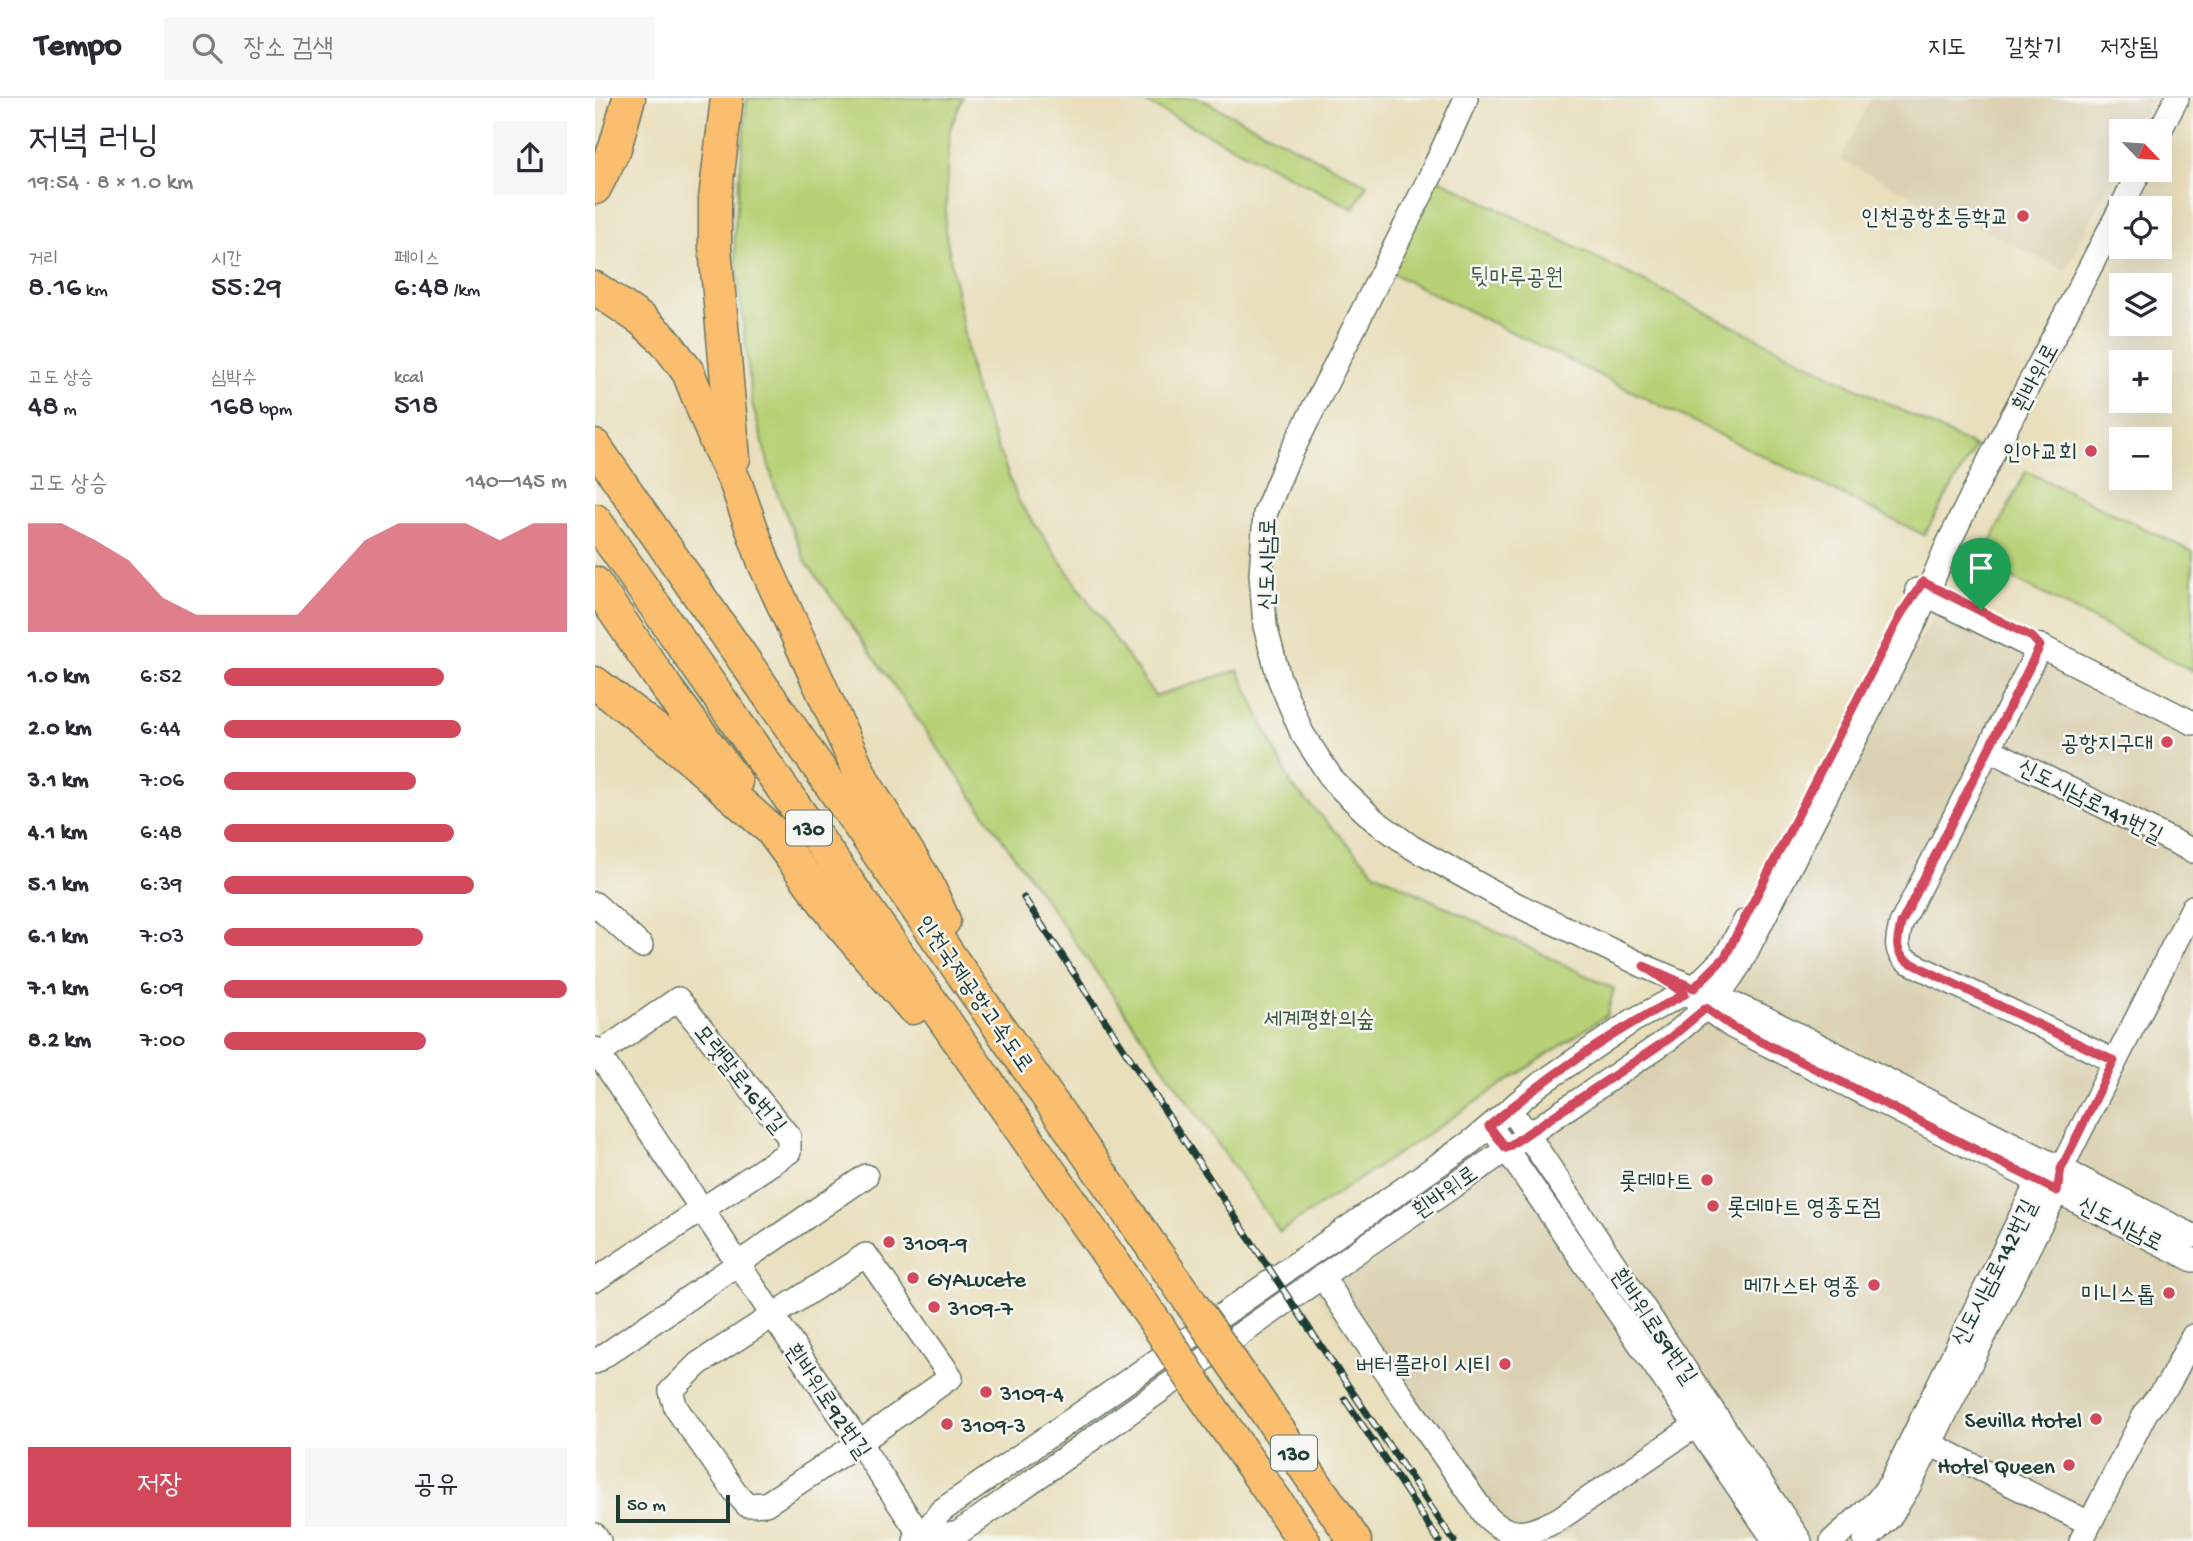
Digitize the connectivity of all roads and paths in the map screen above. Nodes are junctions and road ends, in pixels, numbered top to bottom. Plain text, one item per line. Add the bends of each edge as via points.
1 (629, 98) edge
2 (727, 98) edge
3 (1466, 98) edge
4 (2177, 98) edge
5 (2166, 119) edge
6 (595, 188) edge
7 (2109, 231) edge
8 (595, 288) edge
9 (595, 446) edge
10 (736, 484) junction
11 (595, 520) edge
12 (595, 583) edge
13 (1924, 588) junction
14 (2040, 646) junction
15 (595, 683) edge
16 (2193, 723) edge
17 (1989, 749) junction
18 (771, 830) junction
19 (2193, 851) edge
20 (2193, 907) edge
21 (598, 912) edge
22 (641, 946) dead end
23 (1690, 991) junction
24 (981, 1000) junction
25 (1712, 1003) junction
26 (596, 1053) edge
27 (2114, 1061) junction
28 (1510, 1109) junction
29 (1489, 1126) junction
30 (1527, 1134) junction
31 (1024, 1136) junction
32 (1506, 1148) junction
33 (866, 1176) dead end
34 (2052, 1180) junction
35 (700, 1211) junction
36 (2193, 1236) edge
37 (2193, 1260) edge
38 (738, 1262) junction
39 (1322, 1276) junction
40 (595, 1280) edge
41 (771, 1315) junction
42 (2193, 1336) edge
43 (595, 1362) edge
44 (1695, 1426) junction
45 (1922, 1440) junction
46 (859, 1443) junction
47 (2085, 1532) edge
48 (595, 1535) edge
49 (921, 1539) edge
50 (599, 1541) edge
51 (1304, 1541) edge
52 (1355, 1541) edge
53 (1775, 1541) edge
54 (1800, 1541) edge
55 (1832, 1541) edge
56 (1865, 1541) edge

1 - 6 highway via 615,148
2 - 10 highway via 715,199 715,248
3 - 23 street, 신도시남로 via 1265,513 1261,574 1265,626 1279,678 1302,733 1334,782 1374,820 1487,890
4 - 5 street
7 - 13 street, 흰바위로
8 - 10 highway via 642,320 688,372
9 - 24 highway, 인천국제공항고속도로 / 130
10 - 24 highway via 764,563 864,782 927,883
11 - 31 highway, 인천국제공항고속도로 / 130
12 - 18 highway
13 - 14 street via 2032,637
13 - 23 street, 흰바위로 via 1901,614 1734,943
13 - 25 street, 흰바위로 via 1740,964
14 - 16 street
14 - 17 street
15 - 18 highway via 663,735
17 - 19 street, 신도시남로141번길
17 - 27 street via 1901,924 1900,956
18 - 31 highway via 841,925
20 - 27 street
21 - 22 street
23 - 25 street, 신도시남로
23 - 28 street, 흰바위로 via 1635,1020
24 - 52 highway, 인천국제공항고속도로 / 130, bridge
25 - 30 street, 흰바위로 via 1670,1038
25 - 34 street, 신도시남로 via 1761,1016
25 - 34 street, 신도시남로 via 1733,1027
26 - 35 street, 모랫말로16번길
26 - 35 street, 모랫말로16번길 via 678,999 789,1137 789,1153
27 - 34 street
28 - 29 street, 흰바위로
28 - 30 street, 흰바위로59번길
29 - 32 street, 흰바위로59번길
29 - 49 street, 흰바위로 via 941,1511
30 - 32 street, 흰바위로
30 - 54 street, 흰바위로59번길
31 - 51 highway, 인천국제공항고속도로 / 130, bridge
32 - 39 street, 흰바위로
32 - 44 street, 흰바위로59번길
33 - 38 street
34 - 36 street, 신도시남로
34 - 37 street, 신도시남로
34 - 45 street, 신도시남로142번길
35 - 38 street, 모랫말로16번길
35 - 40 street, 모랫말로16번길
38 - 41 street, 흰바위로92번길
38 - 43 street
39 - 44 street via 1486,1516 1504,1530 1537,1530 1559,1519
39 - 49 street, 흰바위로 via 957,1534
41 - 46 street, 흰바위로92번길
41 - 46 street via 866,1255 951,1377
41 - 46 street via 698,1364 671,1391 676,1408 747,1505 766,1504
42 - 47 street via 2169,1383 2146,1412
44 - 53 street, 흰바위로59번길
45 - 47 street
45 - 55 street, 신도시남로142번길 via 1877,1501
45 - 56 street, 신도시남로142번길 via 1900,1504
46 - 49 street, 흰바위로92번길
48 - 50 street

